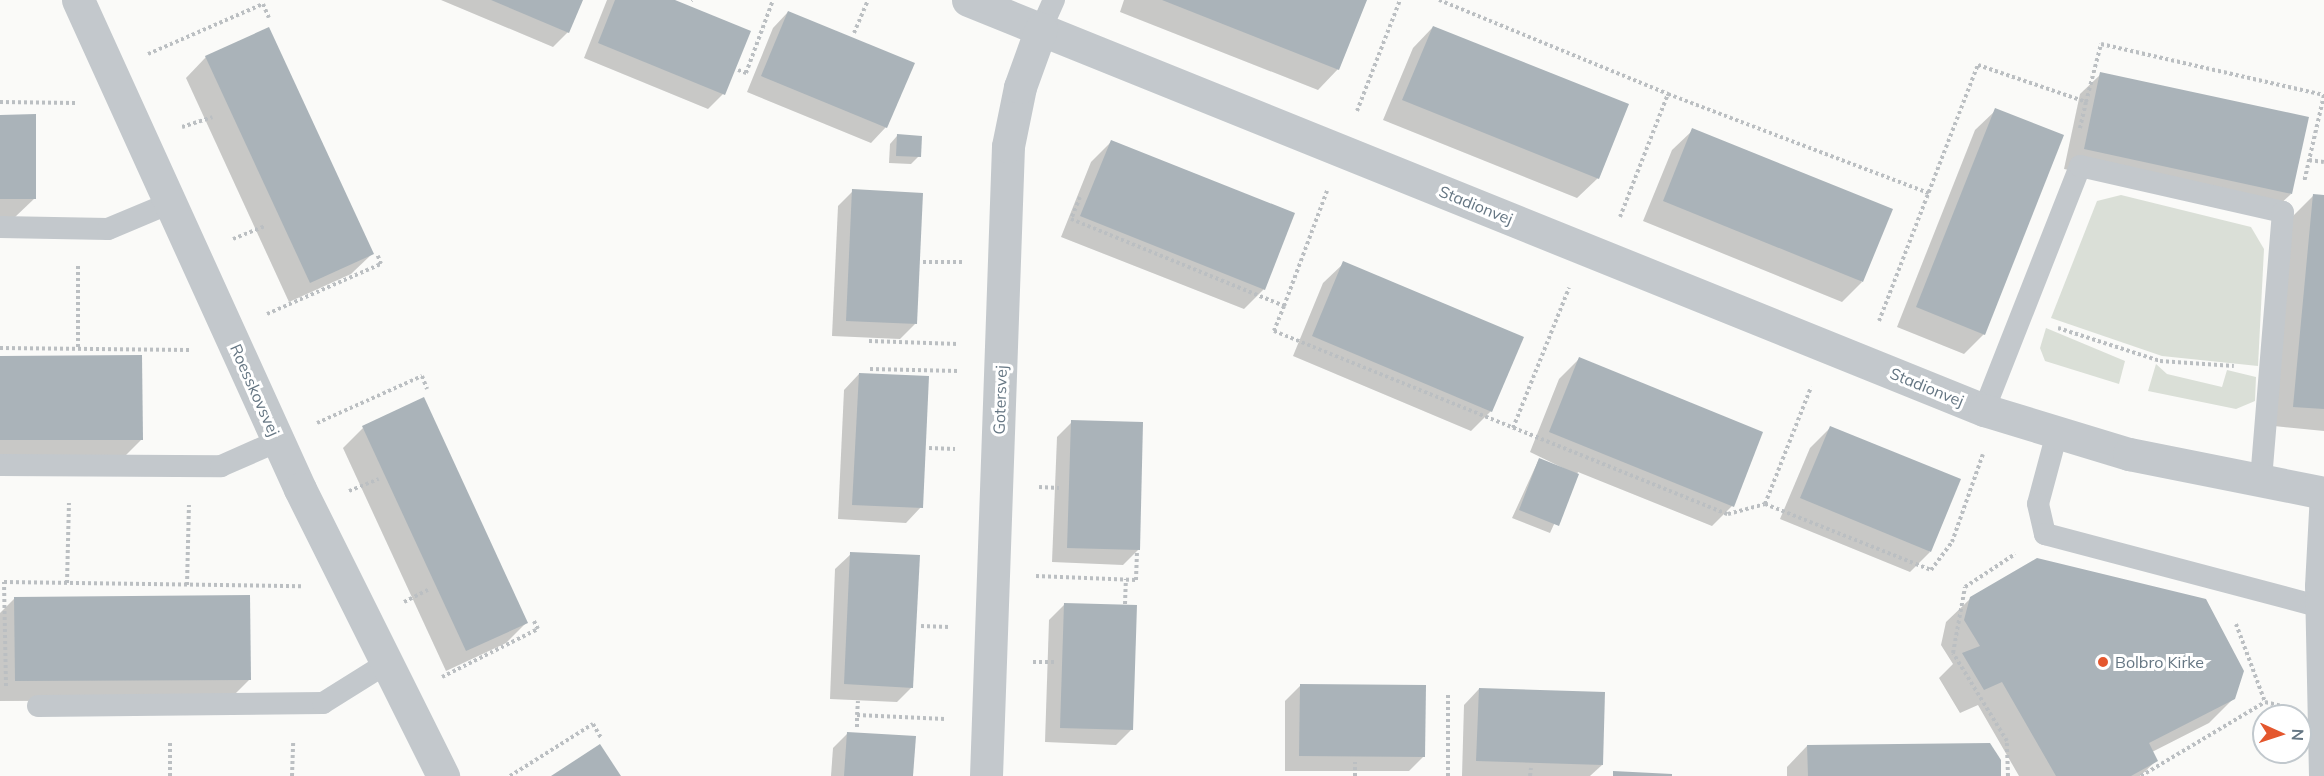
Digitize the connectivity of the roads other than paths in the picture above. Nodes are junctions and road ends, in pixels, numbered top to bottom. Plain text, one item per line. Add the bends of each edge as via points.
1 (78, 0) edge
2 (968, 0) edge
3 (1047, 15) edge
4 (170, 203) junction
5 (0, 227) edge
6 (1991, 412) junction
7 (2057, 433) junction
8 (278, 441) junction
9 (0, 465) edge
10 (2261, 482) junction
11 (2323, 493) edge
12 (2317, 606) junction
13 (387, 663) junction
14 (38, 706) road end
15 (443, 776) edge
16 (986, 776) edge
17 (2320, 776) edge

1 - 4 street, Roesskovsvej
2 - 3 street, Stadionvej
3 - 6 street, Stadionvej via 1342,150
3 - 16 street, Gotersvej via 1020,87 1008,146
4 - 5 lane via 108,229
4 - 8 street, Roesskovsvej
6 - 7 street, Stadionvej
6 - 10 lane, Stadionvej via 2022,314 2080,166 2283,212
7 - 10 street, Stadionvej
7 - 12 lane via 2038,504 2045,534
8 - 9 lane via 221,466
8 - 13 street, Roesskovsvej
10 - 11 street, Stadionvej
11 - 12 lane
12 - 17 lane
13 - 14 lane via 323,703
13 - 15 street, Roesskovsvej

